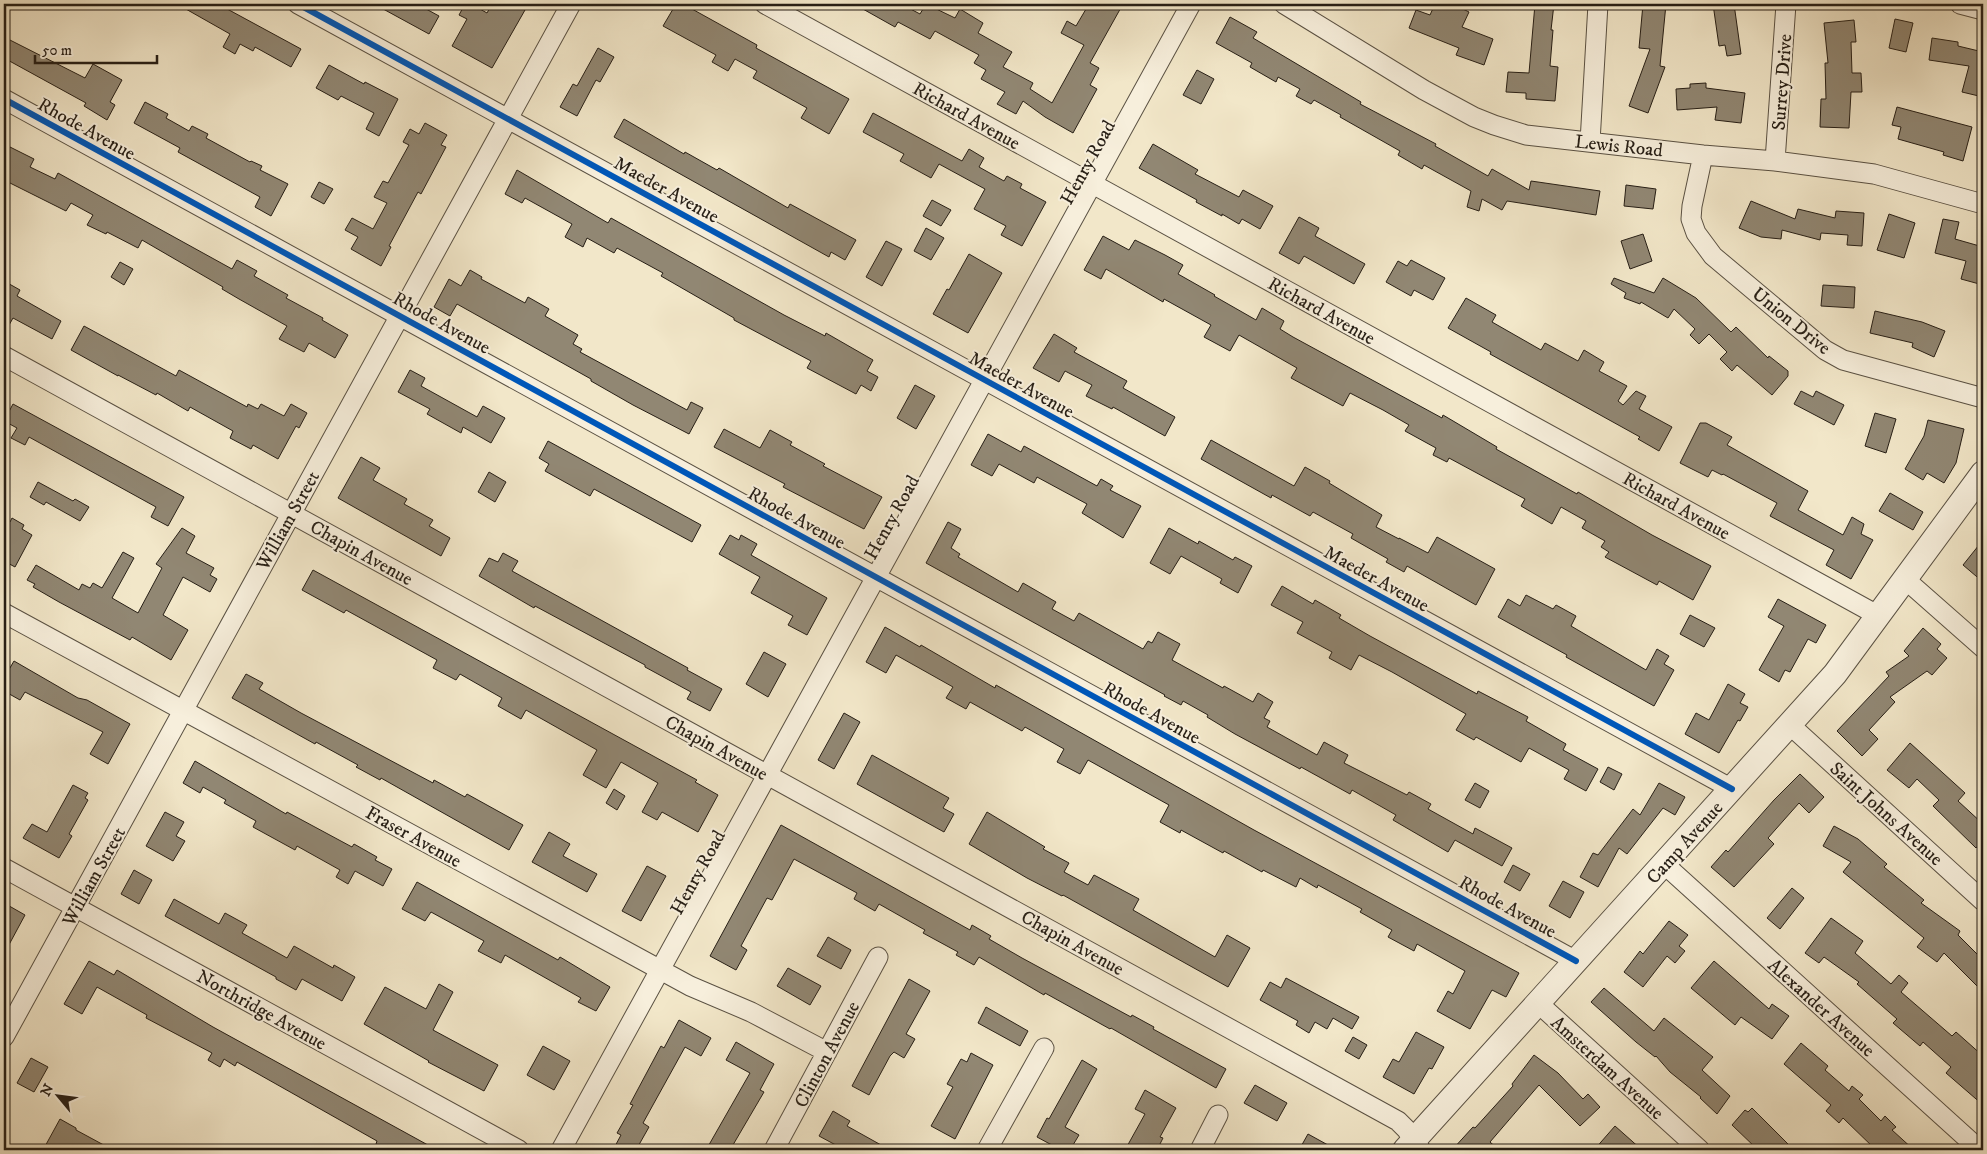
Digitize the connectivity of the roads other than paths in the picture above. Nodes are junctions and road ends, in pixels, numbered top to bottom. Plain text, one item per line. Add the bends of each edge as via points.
1 (298, 4) edge
2 (571, 4) edge
3 (765, 4) edge
4 (1192, 4) edge
5 (1284, 4) edge
6 (1598, 4) edge
7 (1786, 4) edge
8 (1960, 4) edge
9 (1983, 10) edge
10 (4, 99) edge
11 (508, 119) junction
12 (1590, 142) junction
13 (1703, 155) junction
14 (1776, 161) junction
15 (1092, 183) junction
16 (1983, 204) edge
17 (400, 316) junction
18 (4, 356) edge
19 (984, 380) junction
20 (1983, 398) edge
21 (1983, 473) edge
22 (291, 513) junction
23 (875, 577) junction
24 (1906, 580) junction
25 (4, 613) edge
26 (1880, 616) junction
27 (1983, 648) edge
28 (184, 710) junction
29 (1790, 725) junction
30 (768, 774) junction
31 (1732, 789) junction
32 (1664, 864) junction
33 (4, 868) edge
34 (1983, 901) edge
35 (75, 907) junction
36 (878, 957) dead end
37 (1576, 961) junction
38 (660, 970) junction
39 (1538, 1003) junction
40 (4, 1037) edge
41 (1044, 1048) dead end
42 (827, 1052) junction
43 (1218, 1115) dead end
44 (1413, 1147) edge
45 (519, 1150) edge
46 (561, 1150) edge
47 (774, 1150) edge
48 (987, 1150) edge
49 (1200, 1150) edge
50 (1700, 1150) edge
51 (1980, 1150) edge

1 - 11 street, Maeder Avenue
2 - 11 street, William Street
3 - 15 street, Richard Avenue
4 - 15 street, Henry Road
5 - 12 street, Lewis Road via 1474,117 1526,134
6 - 12 street
7 - 14 street, Surrey Drive
8 - 9 street
10 - 17 street, Rhode Avenue
11 - 17 street, William Street
11 - 19 street, Maeder Avenue
12 - 13 street, Lewis Road
13 - 14 street, Lewis Road
13 - 20 street, Union Drive via 1691,219 1696,233 1713,256 1825,350 1843,360
14 - 16 street, Lewis Road via 1874,174
15 - 19 street, Henry Road
15 - 26 street, Richard Avenue
17 - 22 street, William Street
17 - 23 street, Rhode Avenue
18 - 22 street, Chapin Avenue
19 - 23 street, Henry Road
19 - 31 street, Maeder Avenue
21 - 24 street, Camp Avenue
22 - 28 street, William Street
22 - 30 street, Chapin Avenue
23 - 30 street, Henry Road
23 - 37 street, Rhode Avenue
24 - 26 street, Camp Avenue
24 - 27 street
25 - 28 street, Fraser Avenue
26 - 29 street, Camp Avenue
28 - 35 street, William Street
28 - 38 street, Fraser Avenue
29 - 31 street, Camp Avenue
29 - 34 street, Saint Johns Avenue
30 - 38 street, Henry Road
30 - 44 street, Chapin Avenue via 1398,1121
31 - 32 street, Camp Avenue
32 - 37 street, Camp Avenue
32 - 51 street, Alexander Avenue
33 - 35 street, Northridge Avenue
35 - 40 street, William Street
35 - 45 street, Northridge Avenue
36 - 42 street, Clinton Avenue
37 - 39 street, Camp Avenue
38 - 42 street, Fraser Avenue
38 - 46 street, Henry Road
39 - 44 street, Camp Avenue
39 - 50 street, Amsterdam Avenue
41 - 48 street
42 - 47 street, Clinton Avenue
43 - 49 street

